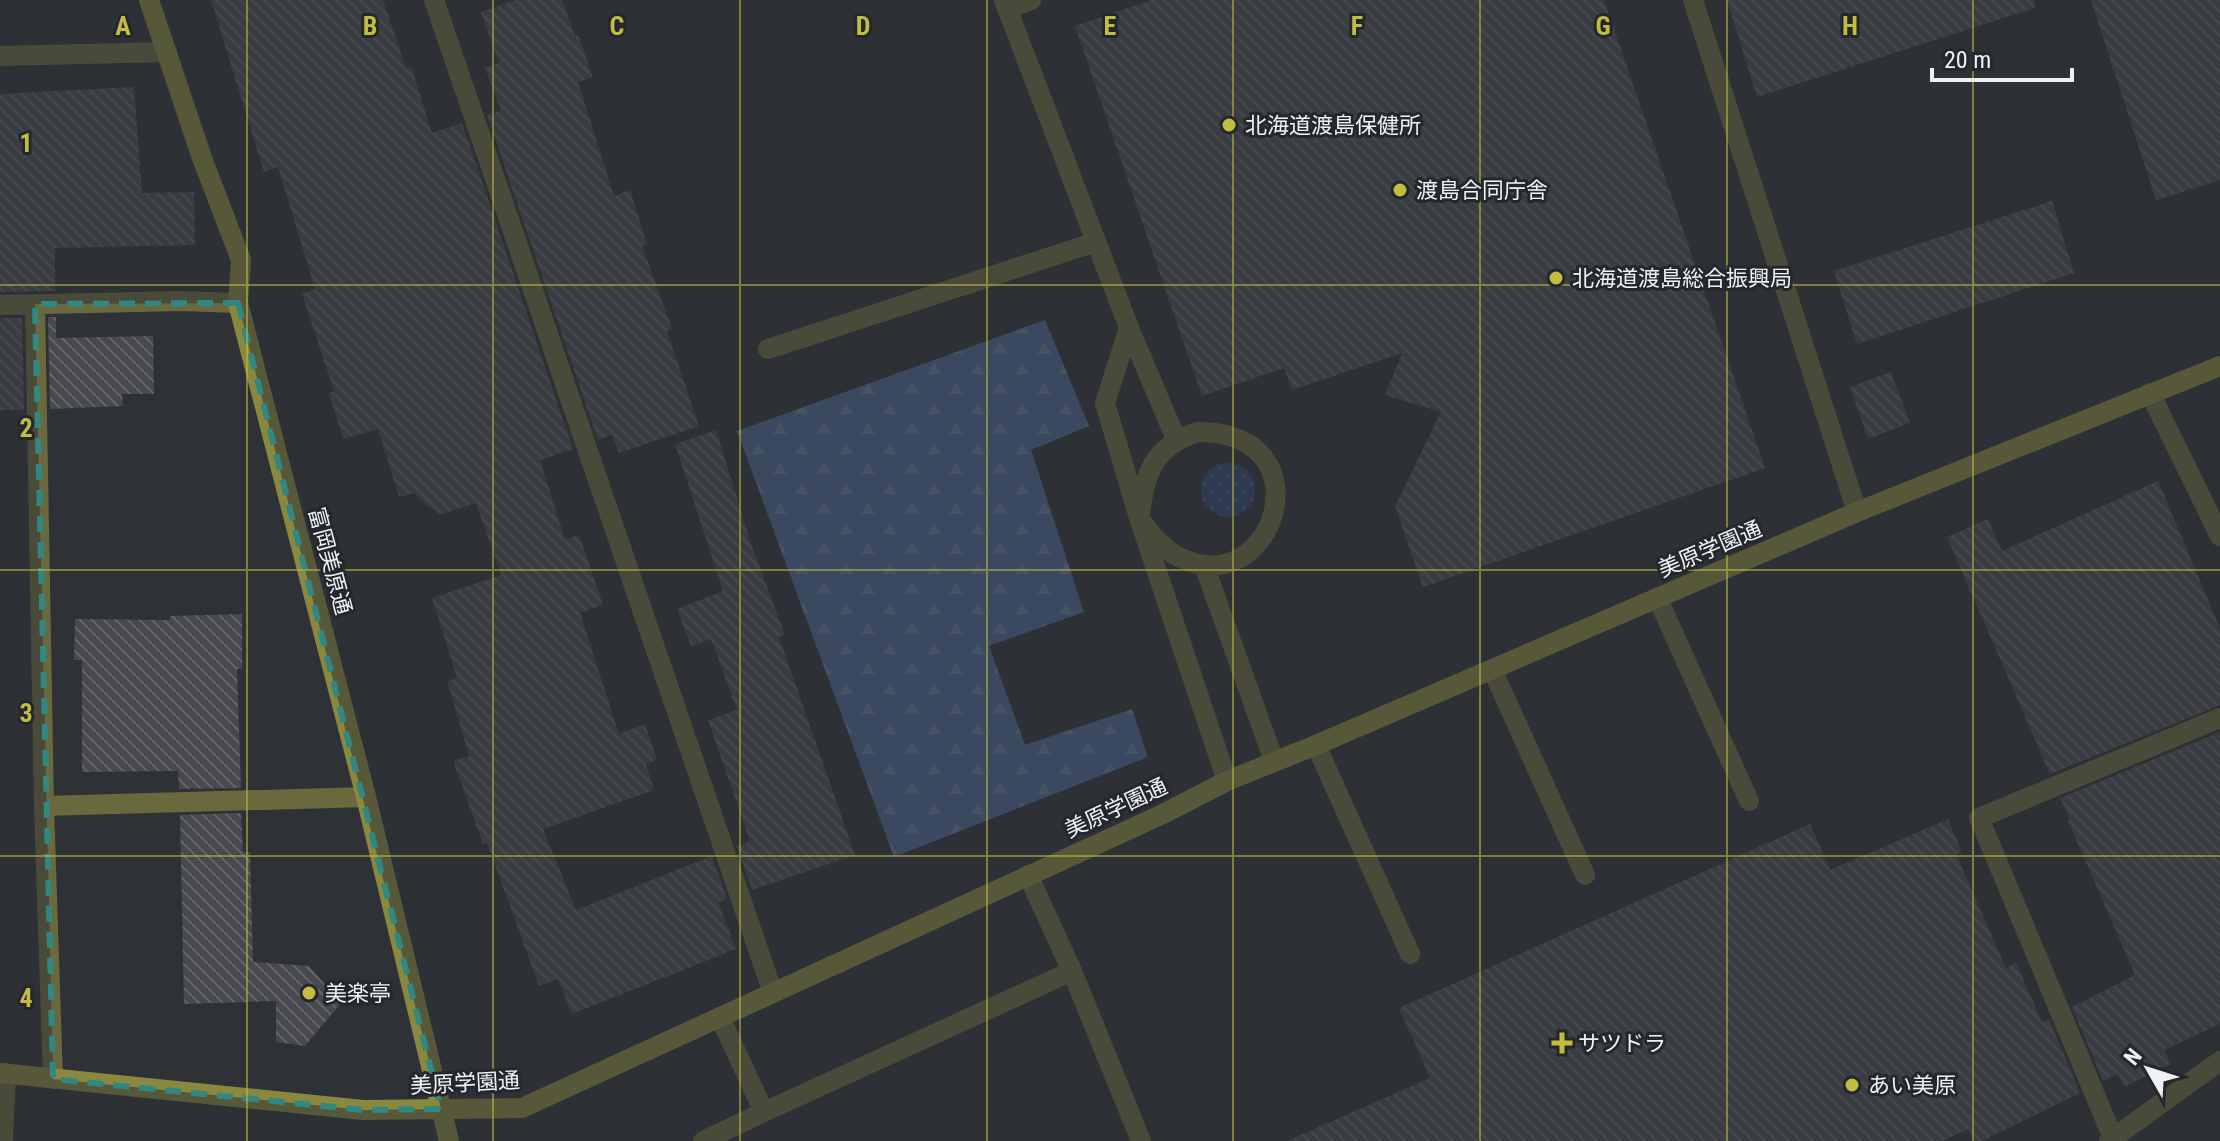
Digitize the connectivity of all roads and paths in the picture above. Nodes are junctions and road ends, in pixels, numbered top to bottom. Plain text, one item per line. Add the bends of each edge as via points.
1 (149, 0) edge
2 (434, 0) edge
3 (1031, 0) edge
4 (1693, 0) edge
5 (1005, 4) edge
6 (167, 52) junction
7 (0, 56) edge
8 (1096, 242) junction
9 (238, 303) junction
10 (35, 304) junction
11 (0, 305) edge
12 (1129, 328) junction
13 (768, 349) dead end
14 (2220, 366) edge
15 (2150, 393) junction
16 (1176, 439) junction
17 (1857, 512) junction
18 (1139, 518) junction
19 (2220, 536) edge
20 (1204, 565) junction
21 (1657, 597) junction
22 (1492, 669) junction
23 (2220, 718) edge
24 (1316, 745) junction
25 (1274, 761) junction
26 (1227, 781) junction
27 (366, 797) junction
28 (1749, 801) dead end
29 (44, 806) junction
30 (1028, 875) junction
31 (1585, 875) dead end
32 (1410, 954) dead end
33 (1072, 971) junction
34 (773, 993) junction
35 (720, 1017) junction
36 (2220, 1061) edge
37 (3, 1073) edge
38 (53, 1079) junction
39 (441, 1109) junction
40 (764, 1112) junction
41 (2111, 1139) edge
42 (3, 1141) edge
43 (449, 1141) edge
44 (703, 1141) edge
45 (1141, 1141) edge

1 - 6 street, 富岡美原通
2 - 34 street
3 - 5 street
4 - 17 street
5 - 8 street
6 - 7 street
6 - 9 street, 富岡美原通 via 241,260
8 - 12 street
8 - 13 street
9 - 10 street
9 - 27 street, 富岡美原通
10 - 11 street
10 - 29 street
12 - 16 street
12 - 18 street via 1105,403
14 - 15 street, 美原学園通
15 - 17 street, 美原学園通
15 - 19 street
16 - 18 street via 1147,473
16 - 20 street via 1197,432 1242,439 1260,453 1277,494 1274,517 1248,553 1227,563
17 - 21 street, 美原学園通
18 - 20 street via 1178,557
18 - 26 street
20 - 25 street
21 - 22 street, 美原学園通
21 - 28 street
22 - 24 street, 美原学園通
22 - 31 street
23 - 41 street via 1979,818
24 - 25 street, 美原学園通
24 - 32 street
25 - 26 street, 美原学園通
26 - 30 street, 美原学園通
27 - 29 street
27 - 39 street, 富岡美原通
29 - 38 street
30 - 33 street
30 - 34 street, 美原学園通
33 - 40 street
33 - 45 street
34 - 35 street, 美原学園通
35 - 39 street, 美原学園通 via 522,1108
35 - 40 street
36 - 41 street
37 - 38 street, 美原学園通
37 - 42 street
38 - 39 street, 美原学園通 via 363,1110
39 - 43 street, 富岡美原通
40 - 44 street

